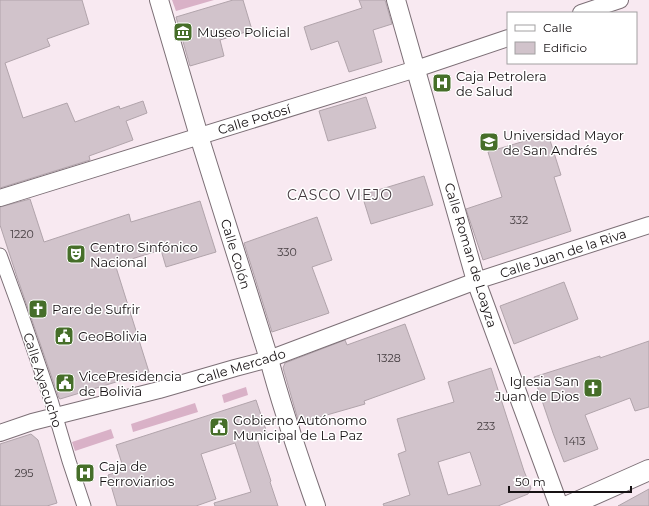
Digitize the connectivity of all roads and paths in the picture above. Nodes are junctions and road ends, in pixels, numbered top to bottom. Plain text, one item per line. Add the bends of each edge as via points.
1 (159, 0) edge
2 (396, 0) edge
3 (620, 0) edge
4 (584, 12) edge
5 (507, 38) edge
6 (416, 69) junction
7 (199, 136) junction
8 (0, 198) edge
9 (649, 225) edge
10 (0, 255) edge
11 (476, 281) junction
12 (269, 359) junction
13 (55, 415) junction
14 (0, 433) edge
15 (649, 470) edge
16 (84, 506) edge
17 (316, 506) edge
18 (559, 506) edge
19 (568, 506) edge

1 - 7 main road, Calle Colón
2 - 6 main road, Calle Roman de Loayza
3 - 4 street
5 - 6 street, Calle Potosí
6 - 7 street, Calle Potosí
6 - 11 main road, Calle Roman de Loayza
7 - 8 street, Calle Potosí
7 - 12 main road, Calle Colón
9 - 11 street, Calle Juan de la Riva
10 - 13 street, Calle Ayacucho
11 - 12 street, Calle Mercado
11 - 18 main road, Calle Roman de Loayza
12 - 13 street, Calle Mercado via 86,409
12 - 17 main road, Calle Colón via 280,400
13 - 14 street, Calle Mercado
13 - 16 street, Calle Ayacucho
15 - 19 main road

